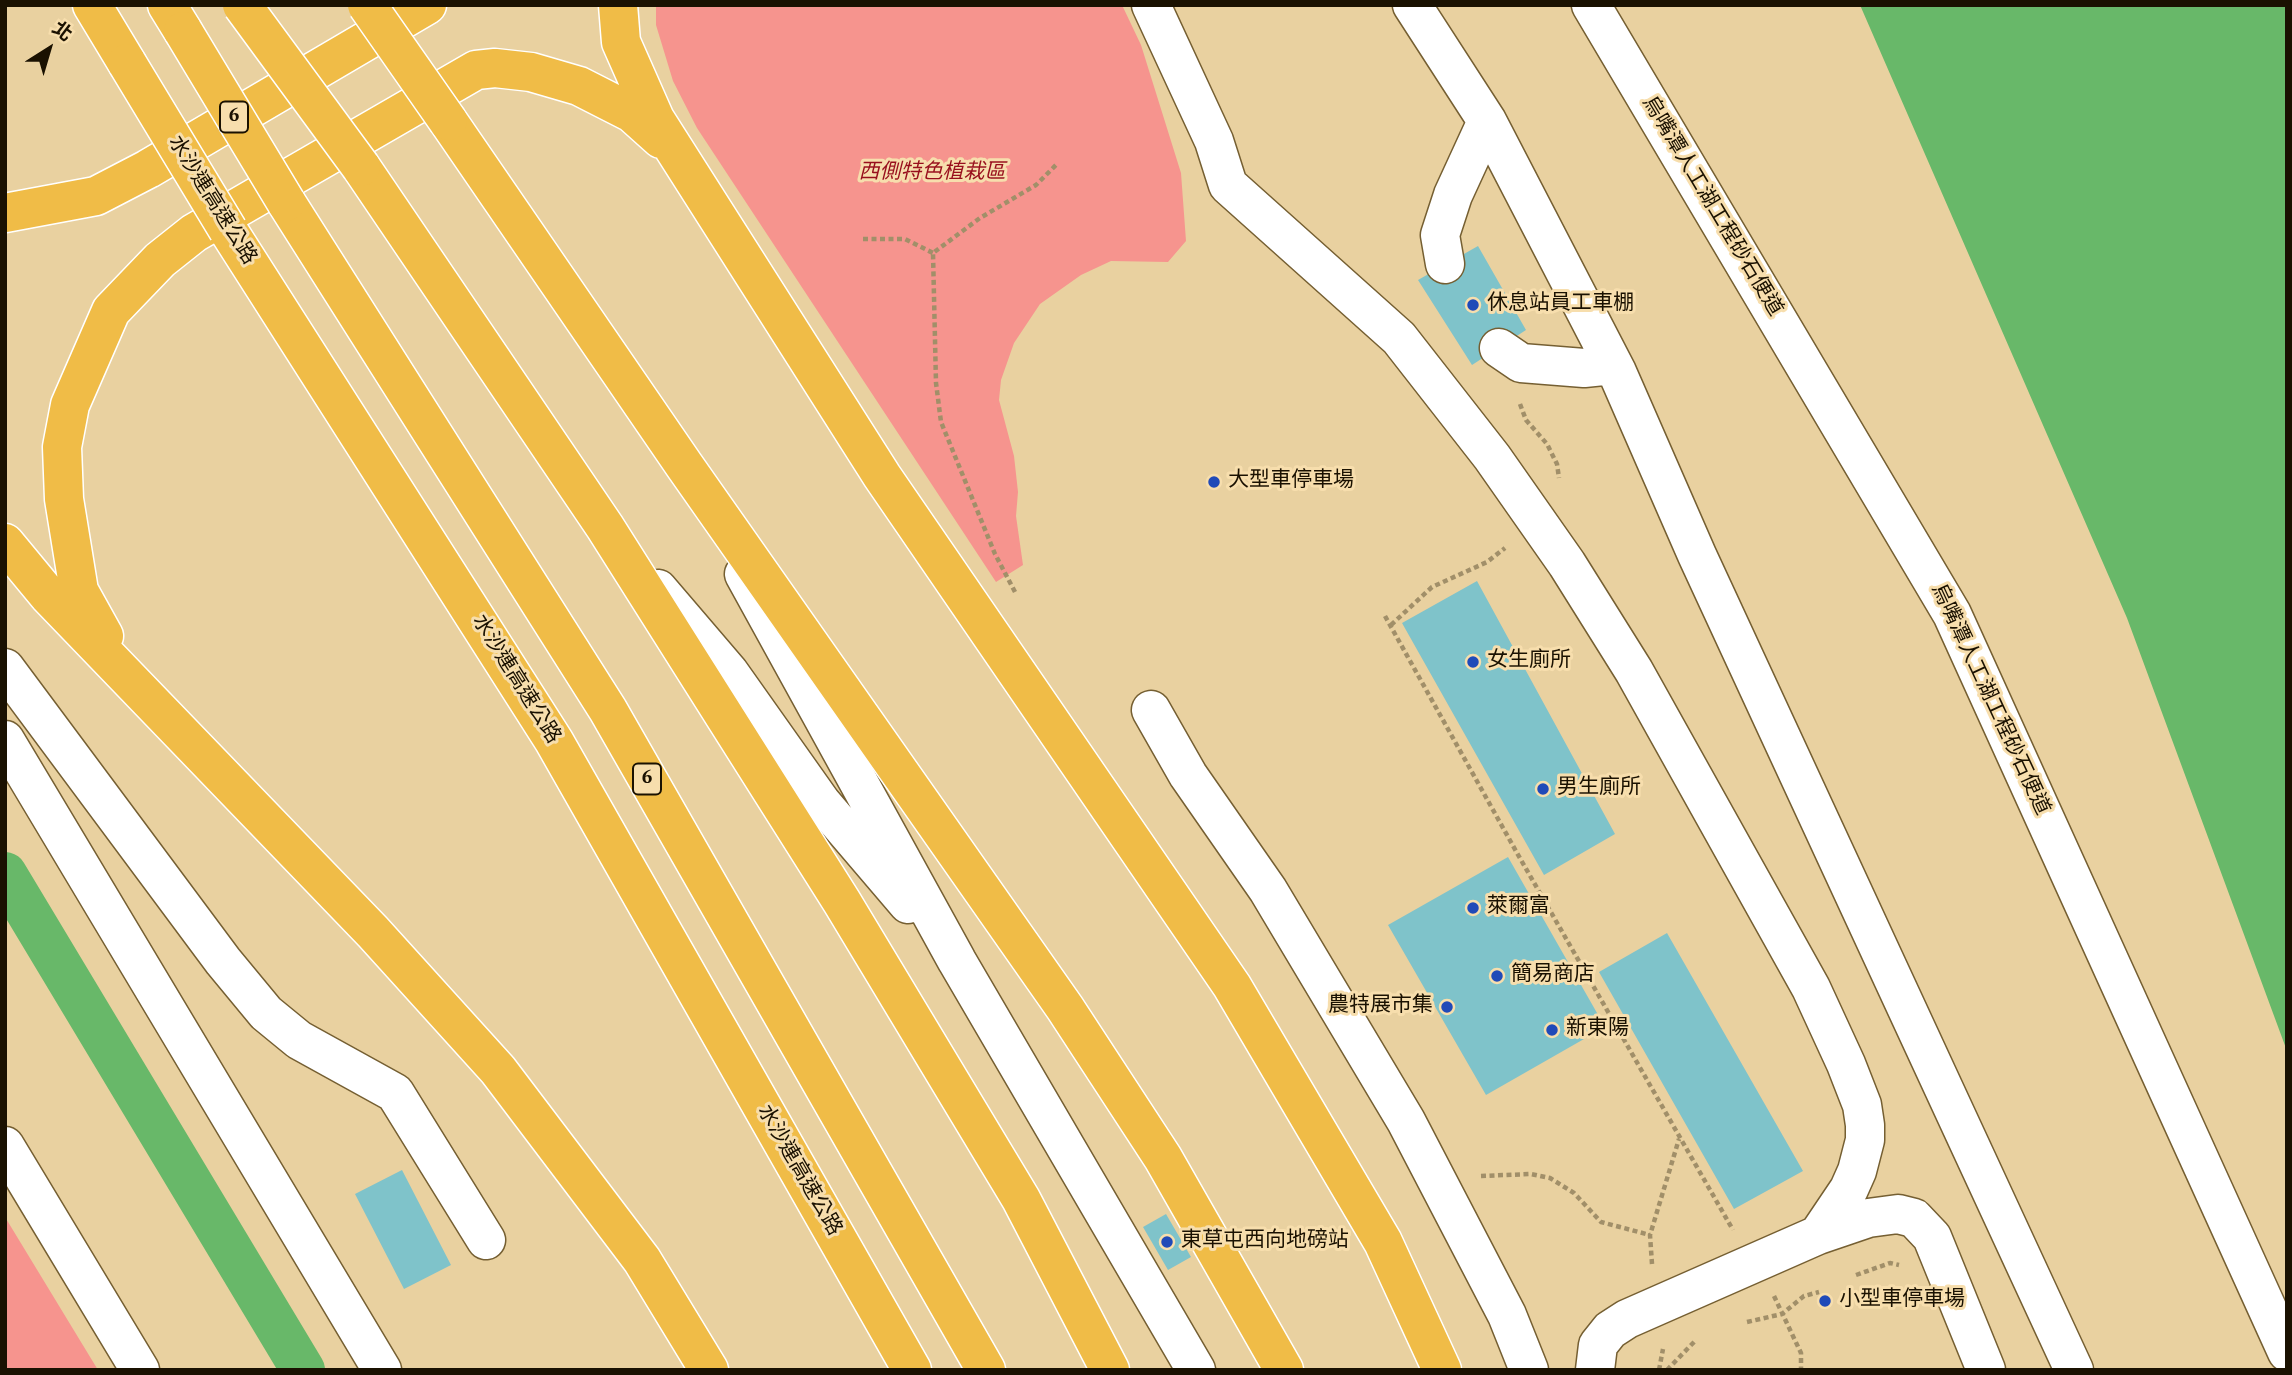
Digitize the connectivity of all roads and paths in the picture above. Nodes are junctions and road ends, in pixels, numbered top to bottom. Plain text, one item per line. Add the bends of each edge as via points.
1 (92, 5) edge
2 (242, 5) edge
3 (367, 5) edge
4 (427, 5) edge
5 (618, 5) edge
6 (1151, 5) edge
7 (1412, 5) edge
8 (1591, 5) edge
9 (175, 18) edge
10 (1488, 121) junction
11 (675, 151) junction
12 (5, 213) edge
13 (863, 239) dead end
14 (933, 253) dead end
15 (1445, 264) dead end
16 (1510, 356) joint
17 (1613, 365) junction
18 (684, 465) junction
19 (1559, 484) dead end
20 (605, 527) junction
21 (5, 543) edge
22 (1507, 546) dead end
23 (1385, 615) dead end
24 (1391, 625) junction
25 (5, 668) edge
26 (146, 699) junction
27 (1151, 710) dead end
28 (5, 740) edge
29 (957, 961) junction
30 (1679, 1139) junction
31 (5, 1146) edge
32 (1473, 1177) dead end
33 (1737, 1233) dead end
34 (1650, 1235) junction
35 (1818, 1235) junction
36 (486, 1240) dead end
37 (1908, 1271) dead end
38 (1653, 1272) dead end
39 (1856, 1275) dead end
40 (1772, 1291) dead end
41 (1819, 1292) dead end
42 (1782, 1314) junction
43 (1747, 1322) dead end
44 (1695, 1341) dead end
45 (2287, 1352) edge
46 (140, 1370) edge
47 (382, 1370) edge
48 (709, 1370) edge
49 (912, 1370) edge
50 (986, 1370) edge
51 (1110, 1370) edge
52 (1196, 1370) edge
53 (1284, 1370) edge
54 (1441, 1370) edge
55 (1529, 1370) edge
56 (1595, 1370) edge
57 (1667, 1370) edge
58 (1801, 1370) edge
59 (1986, 1370) edge
60 (2074, 1370) edge

1 - 49 highway, 水沙連高速公路, bridge via 228,230 554,741
2 - 20 highway, bridge via 361,167
3 - 18 highway, bridge
4 - 12 highway via 96,196
5 - 11 highway via 621,42 655,119
6 - 35 street via 1213,141 1228,185 1399,338 1492,457 1567,564 1654,704 1805,976 1846,1064 1865,1125 1857,1171
7 - 10 street
8 - 45 street, 烏嘴潭人工湖工程砂石便道 via 1952,614
9 - 50 highway, 6, bridge via 286,202 608,710
10 - 15 street via 1453,195 1440,235
10 - 17 street
11 - 26 highway via 632,113 579,86 531,72 476,70 194,233 128,290 111,311 70,405 62,447 64,499 79,591 94,622
11 - 54 highway via 883,475 1232,986 1383,1242
13 - 14 path via 905,239
16 - 17 street via 1584,368
16 - 19 path via 1516,394 1526,420 1558,464
17 - 60 street via 1696,555
18 - 29 street
18 - 53 highway via 1065,1007 1163,1158
20 - 29 street via 729,672 821,802
20 - 51 highway via 842,902 1021,1199
21 - 26 highway via 48,596
22 - 24 path via 1487,562 1432,587
23 - 24 path
24 - 30 path
25 - 36 street via 266,1013 299,1040 395,1093
26 - 48 highway via 373,932 498,1070 642,1260
27 - 55 street via 1188,775 1268,890 1406,1121 1507,1315
28 - 47 street
29 - 52 street
30 - 33 path via 1729,1227
30 - 34 path
31 - 46 street
32 - 34 path via 1531,1174 1550,1178 1574,1192 1601,1222
34 - 38 path
35 - 56 street via 1698,1285 1610,1330 1598,1345
35 - 59 street via 1868,1218 1898,1214 1921,1223 1945,1266
37 - 39 path via 1891,1263
40 - 42 path
41 - 42 path via 1804,1296
42 - 43 path
42 - 58 path via 1801,1353
44 - 57 path

